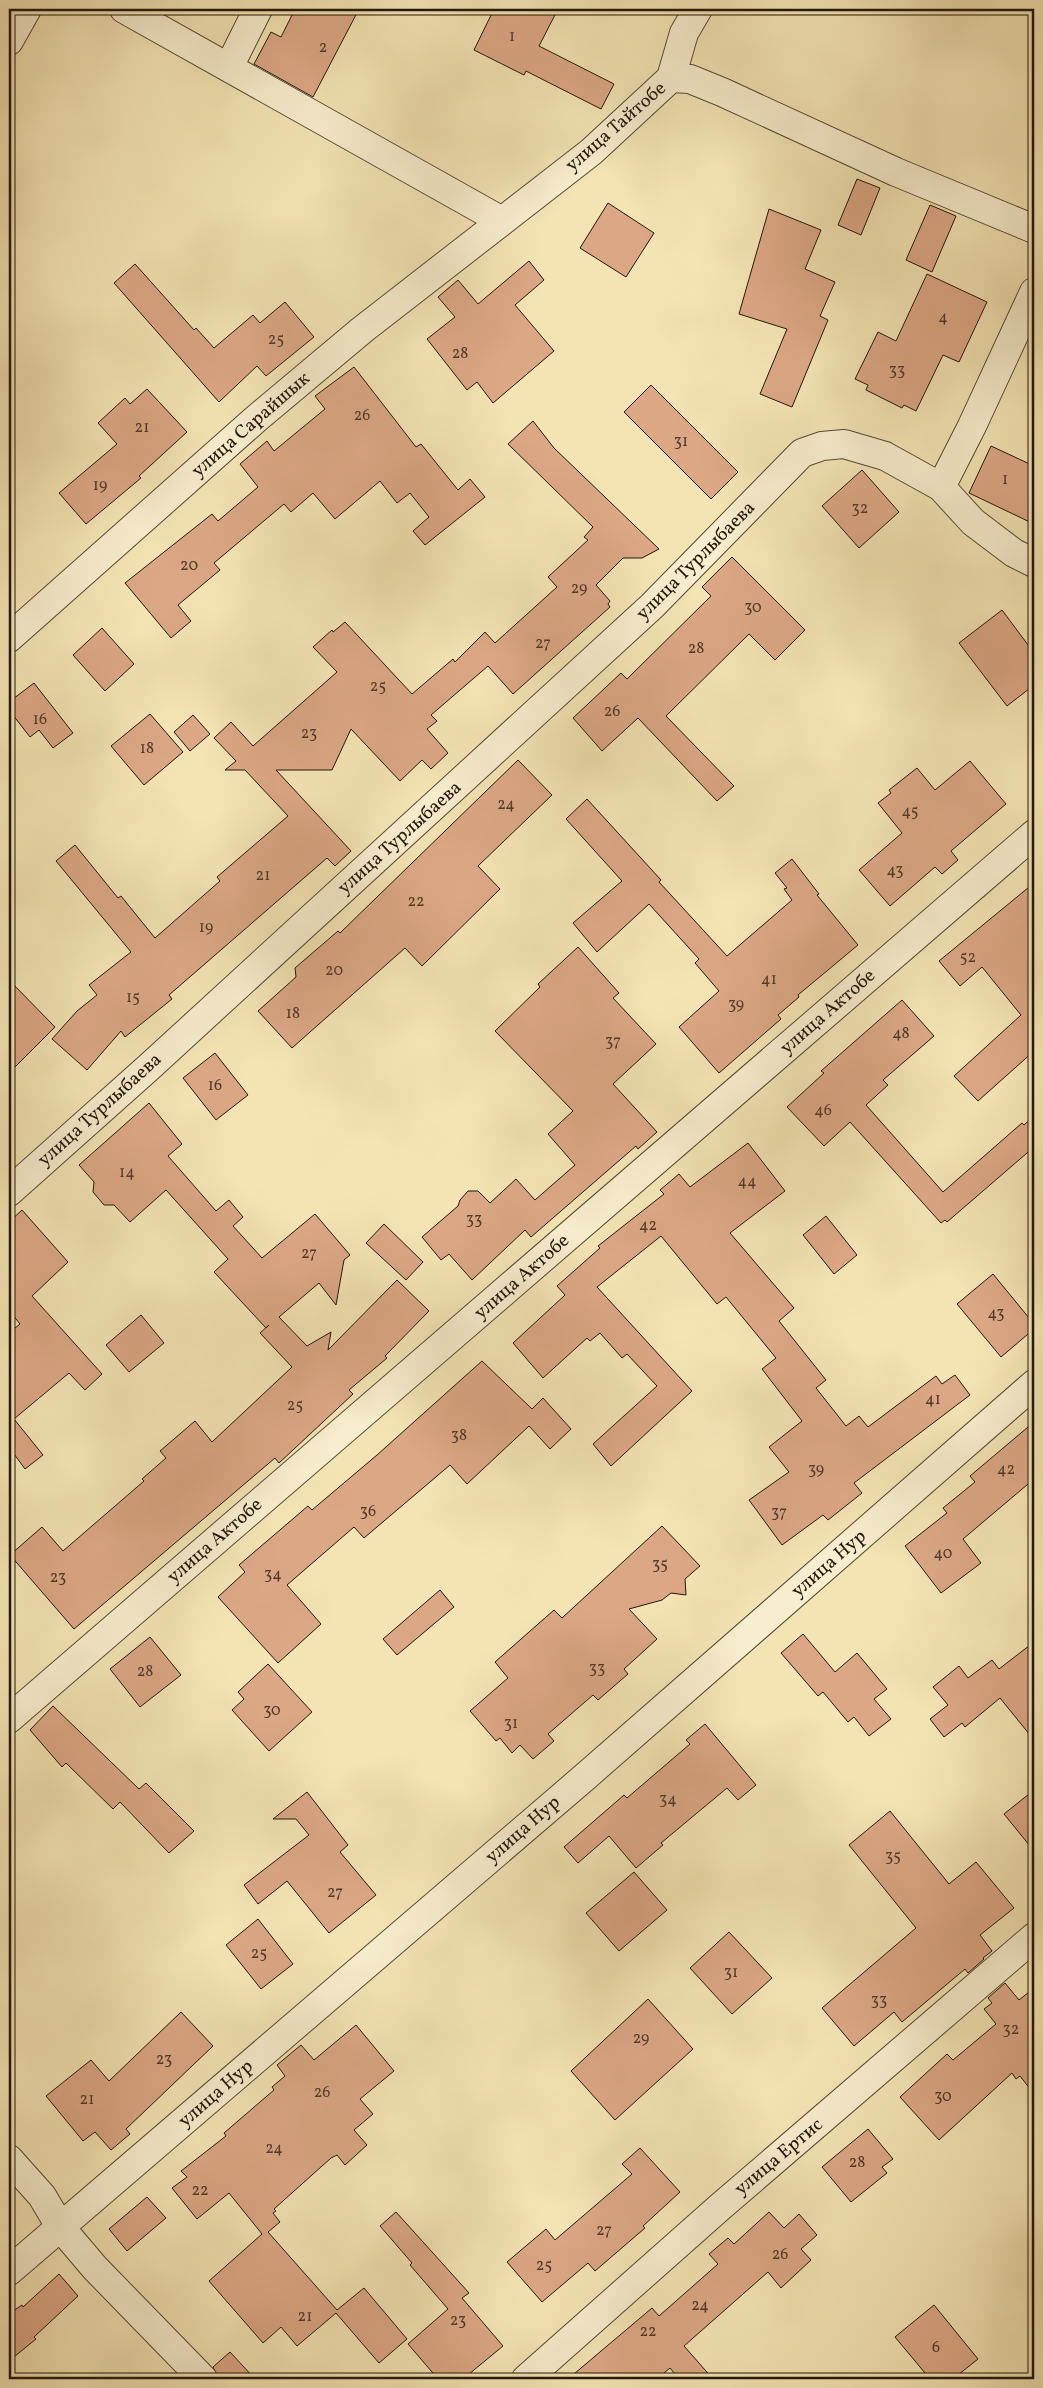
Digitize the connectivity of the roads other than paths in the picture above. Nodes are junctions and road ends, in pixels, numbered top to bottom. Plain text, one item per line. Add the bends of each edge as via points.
1 (27, 9) edge
2 (124, 9) edge
3 (258, 9) edge
4 (698, 9) edge
5 (9, 41) edge
6 (229, 67) junction
7 (671, 78) junction
8 (502, 221) junction
9 (1034, 229) edge
10 (1034, 292) edge
11 (941, 487) junction
12 (1034, 563) edge
13 (9, 638) edge
14 (1034, 834) edge
15 (9, 1192) edge
16 (1034, 1384) edge
17 (9, 1719) edge
18 (1034, 1937) edge
19 (9, 2159) edge
20 (61, 2228) junction
21 (9, 2271) edge
22 (203, 2379) edge
23 (526, 2379) edge

1 - 5 street
2 - 6 street
3 - 6 street
4 - 7 street, улица Тайтобе via 684,33
6 - 8 street
7 - 8 street, улица Тайтобе via 592,152
7 - 9 street via 690,79 722,92 896,172
8 - 13 street, улица Сарайшык via 362,330 257,418
10 - 11 street
11 - 12 street, улица Турлыбаева via 973,522 1014,553
11 - 15 street, улица Турлыбаева via 885,456 844,444 822,446 802,453 645,613
14 - 17 street, улица Актобе
16 - 20 street, улица Нур via 586,1776
18 - 23 street, улица Ертис
19 - 20 street via 42,2196
20 - 21 street, улица Нур
20 - 22 street via 95,2268

